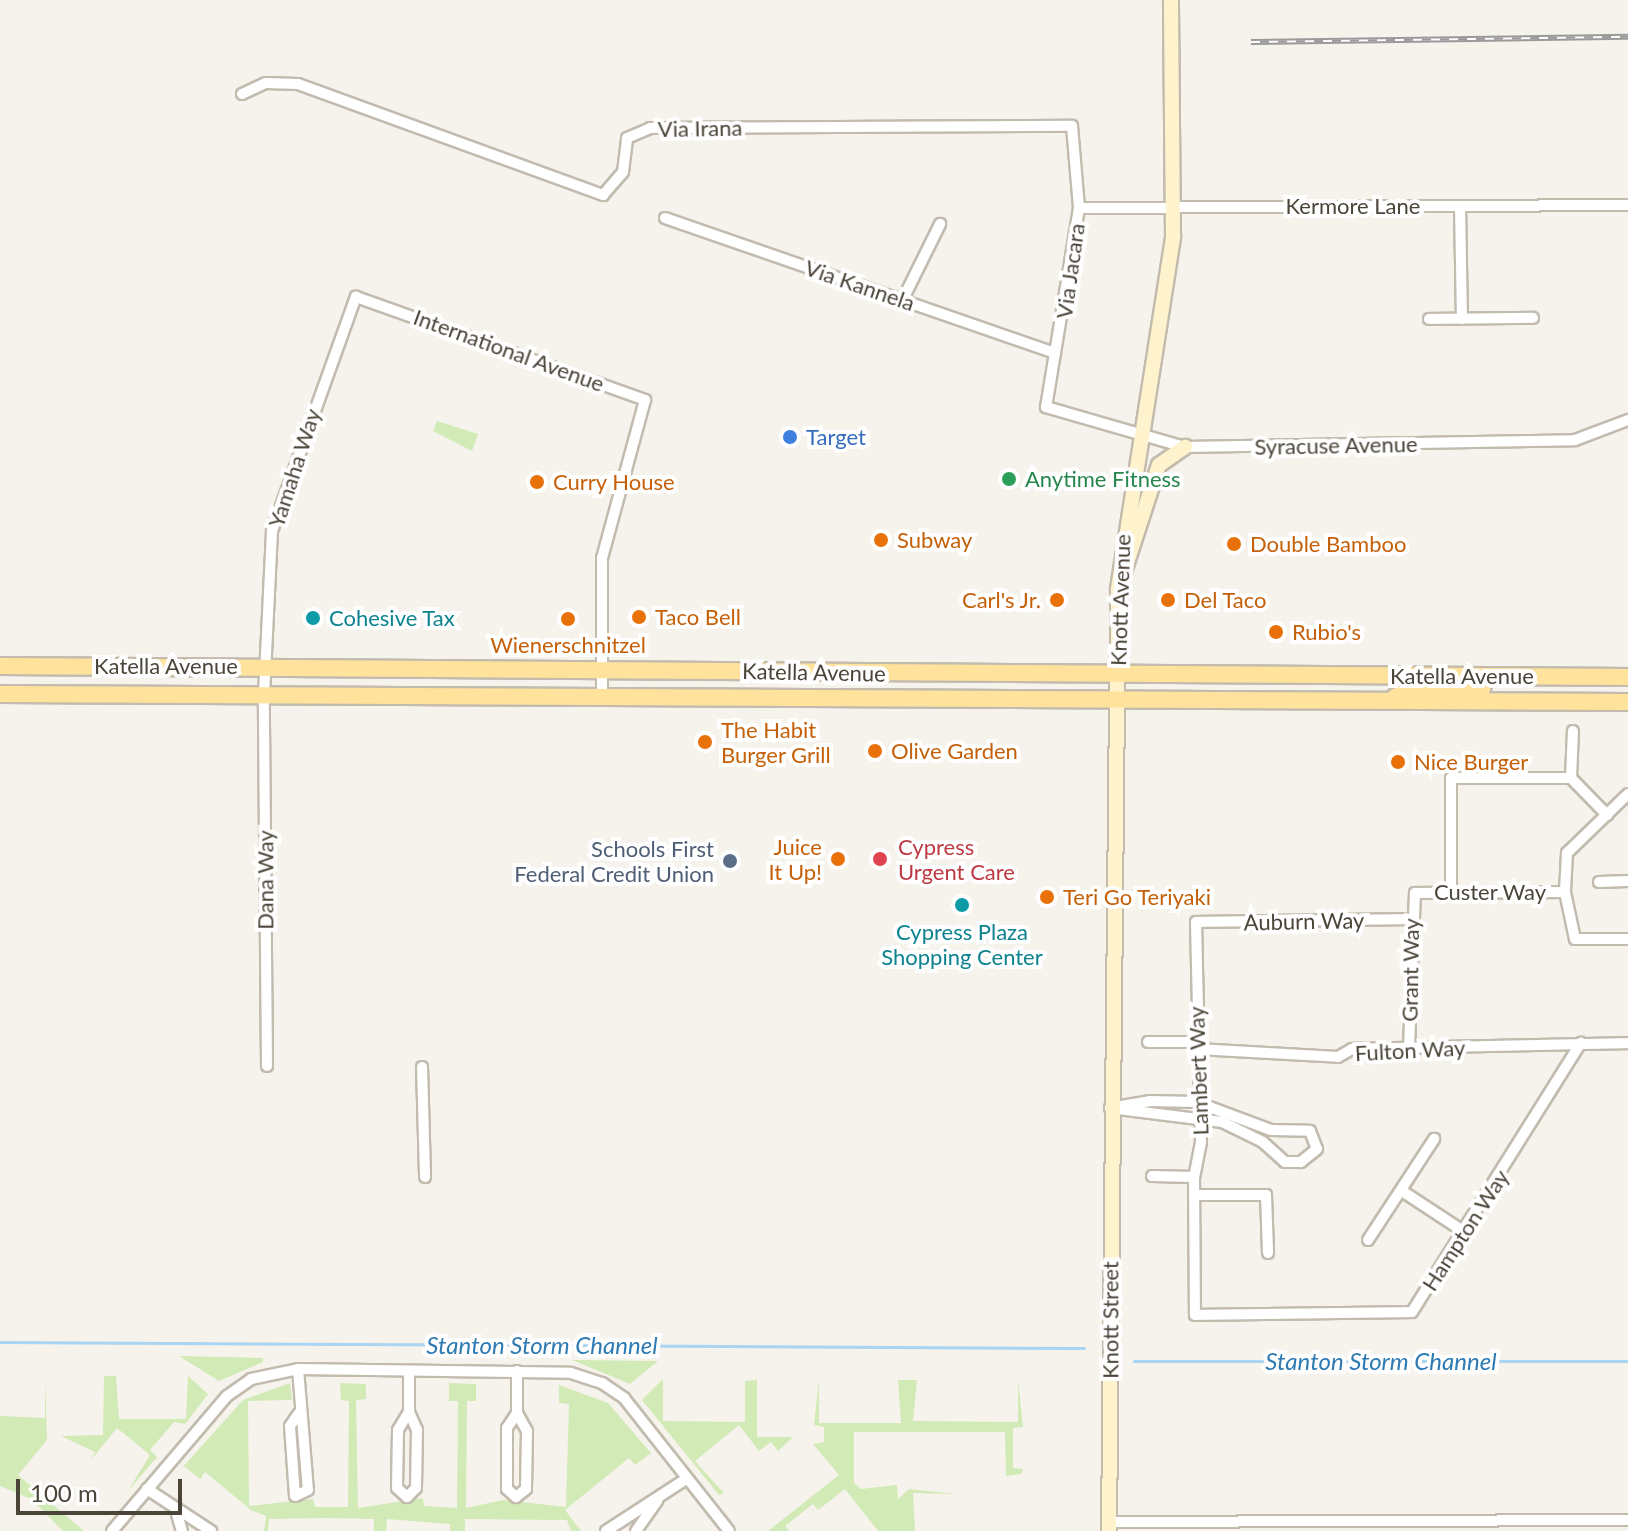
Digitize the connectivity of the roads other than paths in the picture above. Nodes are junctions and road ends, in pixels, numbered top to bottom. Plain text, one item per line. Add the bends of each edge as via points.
1 (1171, 0) edge
2 (242, 94) dead end
3 (1077, 133) joint
4 (1628, 205) edge
5 (1460, 206) junction
6 (1172, 207) junction
7 (1079, 208) junction
8 (665, 218) dead end
9 (940, 224) dead end
10 (356, 297) joint
11 (903, 299) junction
12 (1533, 318) dead end
13 (1429, 319) dead end
14 (1462, 319) junction
15 (1055, 353) junction
16 (1046, 407) joint
17 (1628, 420) edge
18 (1141, 439) junction
19 (1185, 447) junction
20 (1118, 589) junction
21 (0, 666) edge
22 (265, 666) junction
23 (602, 670) junction
24 (1117, 675) junction
25 (1485, 676) junction
26 (1628, 677) edge
27 (0, 694) edge
28 (602, 694) junction
29 (264, 695) junction
30 (1117, 700) junction
31 (1386, 701) junction
32 (1628, 702) edge
33 (1573, 731) dead end
34 (1571, 778) junction
35 (1628, 794) edge
36 (1607, 815) junction
37 (1628, 881) edge
38 (1599, 882) dead end
39 (1451, 891) junction
40 (1565, 892) junction
41 (1415, 893) joint
42 (1411, 919) junction
43 (1196, 922) joint
44 (1628, 939) edge
45 (1148, 1042) dead end
46 (1581, 1043) junction
47 (1628, 1043) edge
48 (1196, 1045) junction
49 (1409, 1048) junction
50 (267, 1066) dead end
51 (422, 1067) dead end
52 (1196, 1102) junction
53 (1110, 1108) junction
54 (1199, 1118) junction
55 (1271, 1130) junction
56 (1434, 1139) dead end
57 (1263, 1142) junction
58 (1152, 1176) dead end
59 (425, 1177) dead end
60 (1194, 1177) junction
61 (1402, 1191) junction
62 (1194, 1195) junction
63 (1466, 1233) junction
64 (1368, 1240) dead end
65 (1268, 1253) dead end
66 (1195, 1315) joint
67 (298, 1369) junction
68 (409, 1371) junction
69 (517, 1371) junction
70 (409, 1412) junction
71 (299, 1413) junction
72 (517, 1413) junction
73 (686, 1479) junction
74 (147, 1489) junction
75 (657, 1501) junction
76 (177, 1514) junction
77 (1628, 1520) edge
78 (1109, 1527) edge
79 (1560, 1527) edge
80 (112, 1531) edge
81 (182, 1531) edge
82 (211, 1531) edge
83 (606, 1531) edge
84 (636, 1531) edge
85 (729, 1531) edge

1 - 6 main road, Knott Avenue
2 - 3 street, Via Irana via 266,83 298,84 603,195 623,172 627,138 650,128 1063,124
3 - 7 street, Via Jacara
4 - 5 street, Kermore Lane
5 - 6 street, Kermore Lane
5 - 14 street
6 - 7 street, Kermore Lane
6 - 18 main road, Knott Avenue
7 - 15 street, Via Jacara
8 - 11 street, Via Kannela
9 - 11 street
10 - 22 street, Yamaha Way via 272,531
10 - 23 street, International Avenue via 645,400 646,416 606,529
11 - 15 street, Via Kannela
12 - 14 street
13 - 14 street
15 - 16 street, Via Jacara
16 - 18 street, Syracuse Avenue
17 - 19 street, Syracuse Avenue via 1575,440
18 - 19 street, Syracuse Avenue
18 - 20 main road, Knott Avenue
19 - 20 main road via 1159,465
20 - 24 main road, Knott Avenue
21 - 22 main road, Katella Avenue
22 - 23 main road, Katella Avenue
22 - 29 street, Yamaha Way
23 - 24 main road, Katella Avenue
23 - 28 street
24 - 25 main road, Katella Avenue
24 - 30 main road, Knott Avenue
25 - 26 main road, Katella Avenue
25 - 31 main road via 1482,689 1415,689
27 - 29 main road, Katella Avenue
28 - 29 main road, Katella Avenue
28 - 30 main road, Katella Avenue
29 - 50 street, Dana Way
30 - 31 main road, Katella Avenue
30 - 53 main road, Knott Avenue
31 - 32 main road, Katella Avenue
33 - 34 street
34 - 36 street
34 - 39 street via 1451,778
35 - 36 street
36 - 40 street via 1567,853
37 - 38 street
39 - 40 street, Custer Way
39 - 41 street, Custer Way
40 - 44 street via 1575,939
41 - 42 street, Grant Way
42 - 43 street, Auburn Way
42 - 49 street, Grant Way
43 - 48 street, Lambert Way
45 - 48 street, Fulton Way
46 - 47 street, Fulton Way
46 - 49 street, Fulton Way
46 - 63 street, Hampton Way
48 - 49 street, Fulton Way via 1276,1057
48 - 52 street, Lambert Way
51 - 59 street
52 - 53 street
52 - 54 street, Lambert Way
52 - 55 street
53 - 54 street
53 - 78 main road, Knott Street
54 - 57 street
54 - 60 street, Lambert Way
55 - 57 street
55 - 57 street via 1310,1131 1317,1149 1301,1162 1285,1162
56 - 61 street
58 - 60 street
60 - 62 street, Lambert Way
61 - 63 street
61 - 64 street
62 - 65 street via 1266,1195
62 - 66 street, Lambert Way
63 - 66 street, Hampton Way via 1412,1312
67 - 68 street
67 - 71 street
67 - 74 street via 251,1379 227,1396
68 - 69 street
68 - 70 street
69 - 72 street
69 - 73 street via 571,1373 602,1383 624,1398
70 - 70 street via 398,1430 397,1488 407,1497 414,1495 416,1474 417,1430
71 - 71 street via 290,1426 295,1496 308,1490 308,1426
72 - 72 street via 507,1428 507,1489 516,1497 526,1489 527,1431
73 - 75 street
73 - 85 street
74 - 76 street
74 - 80 street
75 - 83 street
75 - 84 street
76 - 81 street
76 - 82 street
77 - 79 street
78 - 79 street

